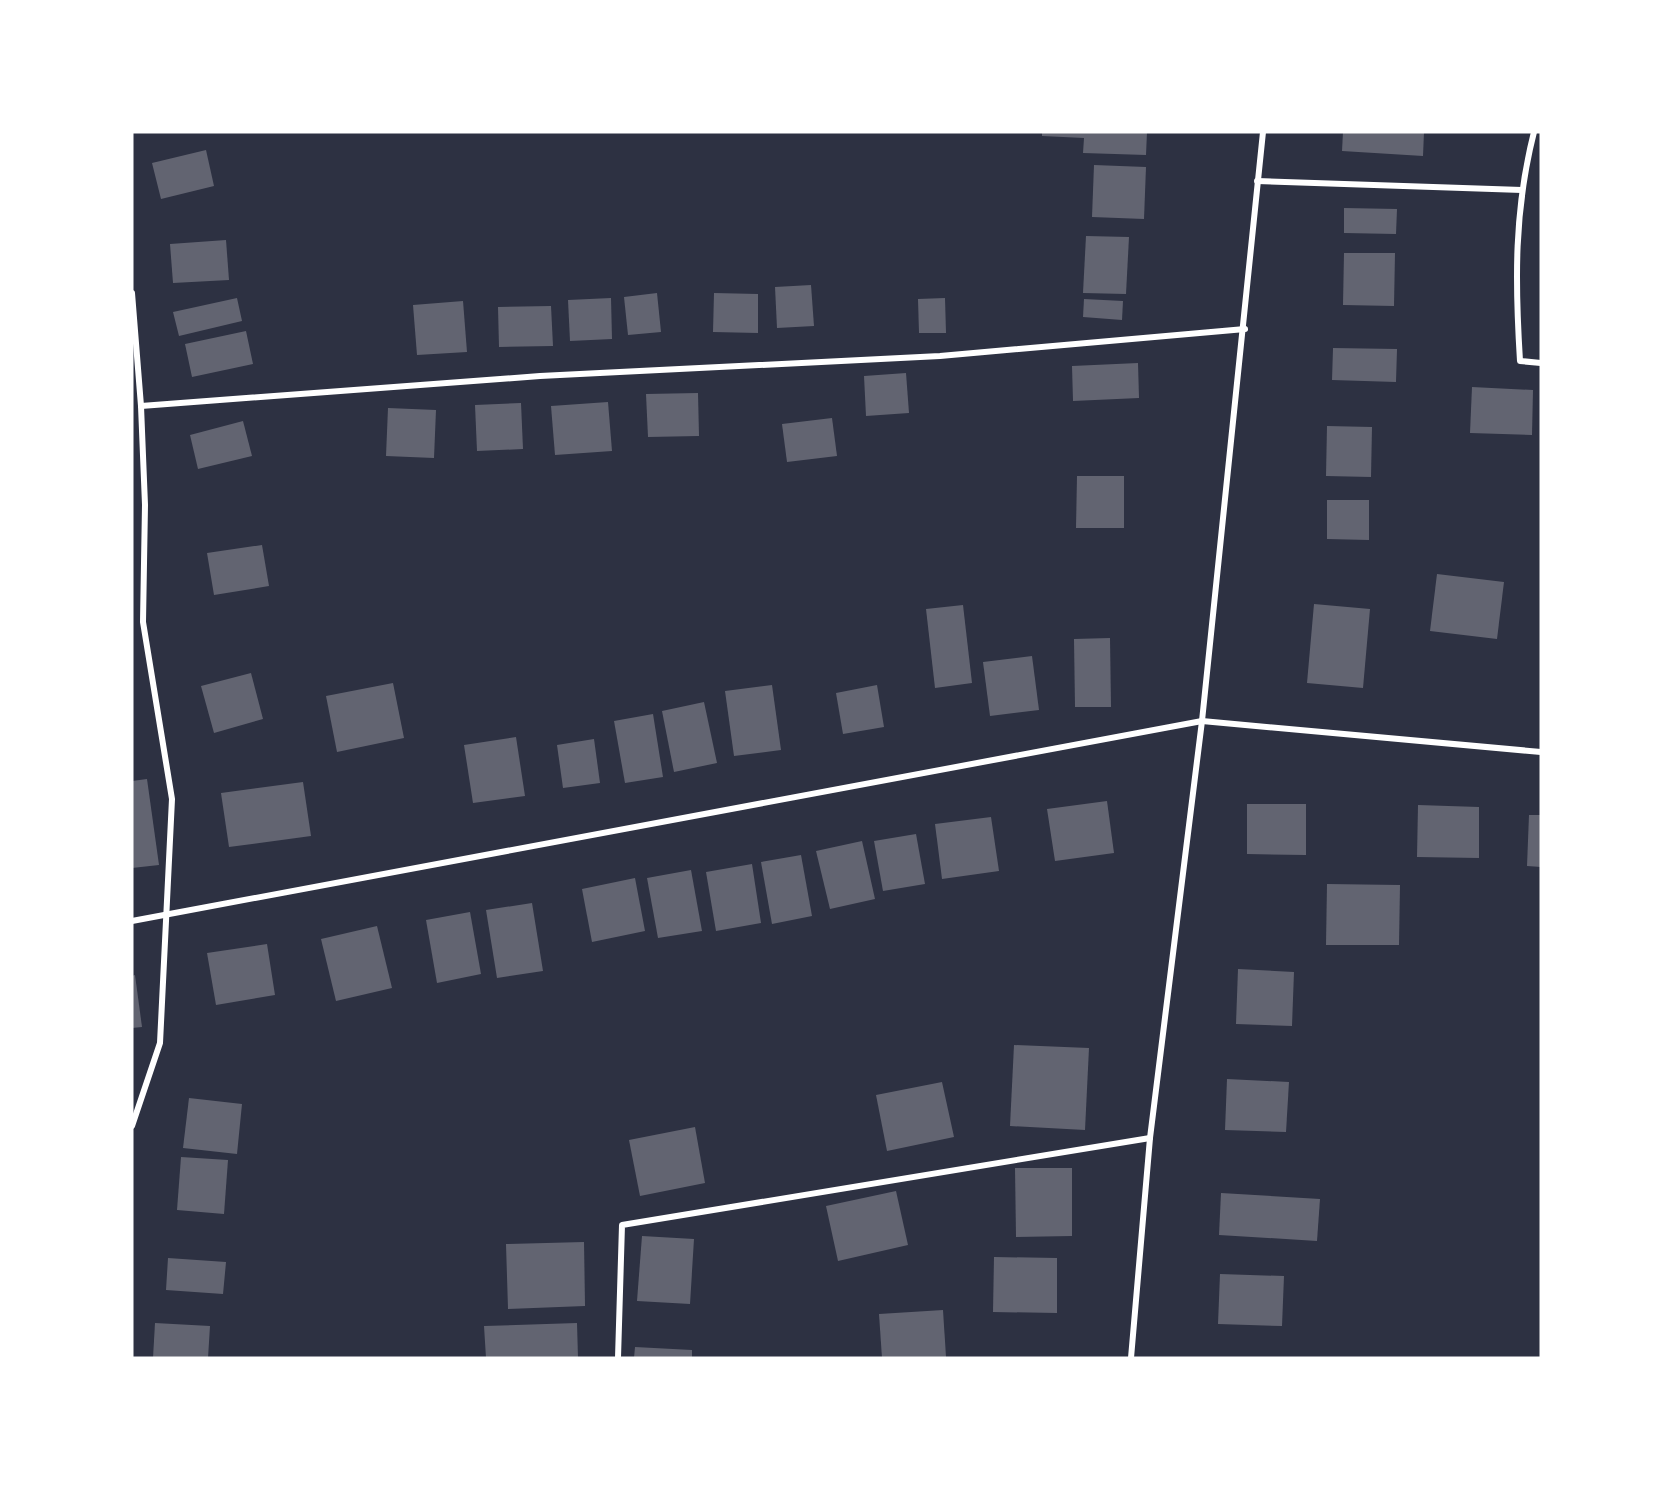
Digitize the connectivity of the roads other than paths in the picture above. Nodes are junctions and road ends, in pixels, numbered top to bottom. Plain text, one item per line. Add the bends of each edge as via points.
1 (1263, 132) edge
2 (1534, 132) edge
3 (1257, 181) junction
4 (1522, 190) junction
5 (132, 293) edge
6 (1245, 329) junction
7 (1541, 363) edge
8 (141, 406) junction
9 (1202, 721) junction
10 (1541, 752) edge
11 (166, 915) junction
12 (132, 921) edge
13 (132, 1126) edge
14 (1150, 1138) junction
15 (618, 1358) edge
16 (1131, 1358) edge

1 - 3 street
2 - 4 street
3 - 4 street
3 - 6 street
4 - 7 street via 1515,279 1520,361
5 - 8 street
6 - 8 street via 940,356 540,376
6 - 9 street
8 - 11 street via 145,505 142,622 172,799
9 - 10 street
9 - 11 street
9 - 14 street
11 - 12 street
11 - 13 street via 160,1043
14 - 15 street via 622,1225
14 - 16 street

